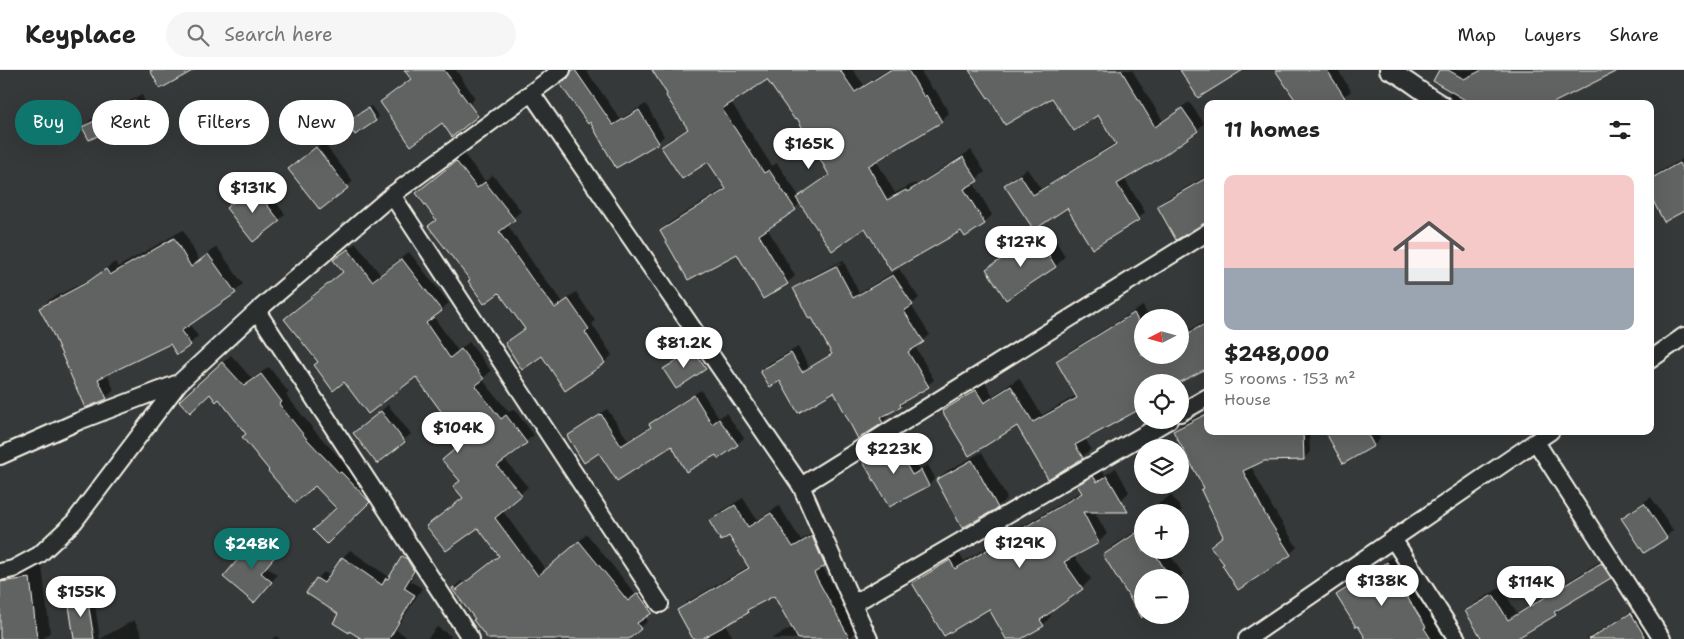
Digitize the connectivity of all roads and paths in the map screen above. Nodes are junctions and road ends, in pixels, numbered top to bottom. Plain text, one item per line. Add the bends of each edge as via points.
1 (562, 70) edge
2 (1396, 71) edge
3 (532, 94) junction
4 (1420, 100) edge
5 (392, 195) junction
6 (1204, 234) edge
7 (257, 311) junction
8 (1684, 336) edge
9 (1654, 357) edge
10 (179, 382) junction
11 (1204, 399) edge
12 (1189, 408) edge
13 (1153, 429) edge
14 (1546, 435) edge
15 (1536, 442) junction
16 (0, 456) edge
17 (801, 486) junction
18 (1393, 539) junction
19 (0, 572) edge
20 (660, 604) dead end
21 (852, 604) junction
22 (467, 636) edge
23 (1254, 637) edge
24 (870, 639) edge
25 (1457, 639) edge
26 (1662, 639) edge

1 - 3 street
2 - 4 street
3 - 5 street
3 - 17 street
5 - 7 street
5 - 20 street
6 - 17 street
7 - 10 street
7 - 22 street
8 - 9 street
10 - 16 street
10 - 19 street via 74,522 39,555
11 - 12 street
13 - 21 street
14 - 15 street
15 - 18 street
15 - 26 street
17 - 21 street
18 - 23 street
18 - 25 street
21 - 24 street

